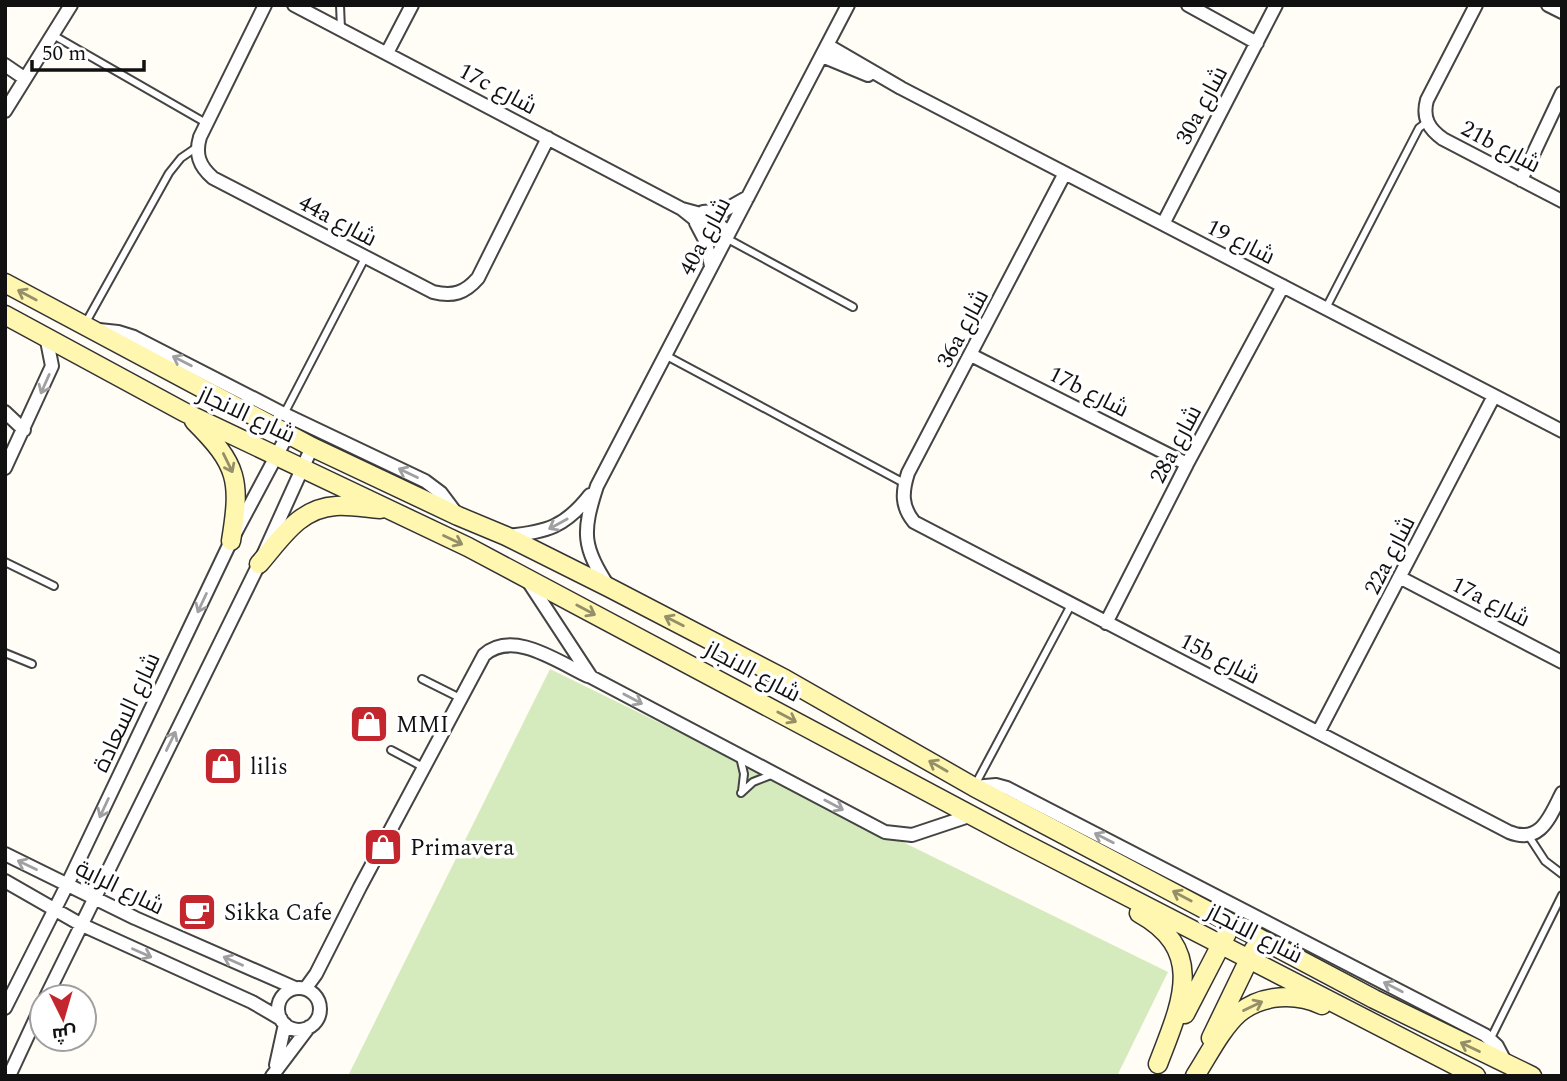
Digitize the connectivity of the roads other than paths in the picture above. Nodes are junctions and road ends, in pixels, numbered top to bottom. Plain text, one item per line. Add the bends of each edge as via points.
1 (71, 5) edge
2 (265, 5) edge
3 (294, 5) edge
4 (340, 5) edge
5 (412, 5) edge
6 (849, 5) edge
7 (1188, 5) edge
8 (1276, 5) edge
9 (1476, 5) edge
10 (1548, 5) edge
11 (1562, 12) edge
12 (341, 29) junction
13 (52, 34) junction
14 (1257, 43) junction
15 (824, 51) junction
16 (387, 53) junction
17 (5, 65) edge
18 (24, 78) junction
19 (1562, 93) edge
20 (5, 111) edge
21 (1427, 122) junction
22 (206, 123) junction
23 (548, 138) junction
24 (197, 147) junction
25 (1065, 173) junction
26 (1521, 180) junction
27 (748, 197) junction
28 (1562, 201) edge
29 (697, 216) junction
30 (1163, 223) junction
31 (728, 235) junction
32 (365, 258) junction
33 (711, 266) junction
34 (5, 283) edge
35 (1283, 286) junction
36 (853, 307) dead end
37 (1326, 309) junction
38 (5, 315) edge
39 (88, 328) junction
40 (46, 336) junction
41 (665, 355) junction
42 (971, 355) junction
43 (1494, 396) junction
44 (5, 412) edge
45 (184, 412) junction
46 (284, 414) junction
47 (23, 430) junction
48 (1562, 431) edge
49 (288, 434) junction
50 (312, 447) junction
51 (278, 455) junction
52 (1187, 464) junction
53 (303, 467) junction
54 (5, 468) edge
55 (905, 483) junction
56 (597, 486) junction
57 (904, 504) joint
58 (390, 510) junction
59 (458, 516) junction
60 (506, 536) junction
61 (231, 541) junction
62 (5, 562) edge
63 (259, 564) junction
64 (526, 577) junction
65 (1401, 578) junction
66 (54, 586) dead end
67 (610, 588) junction
68 (1071, 605) junction
69 (1106, 623) junction
70 (5, 653) edge
71 (1562, 662) edge
72 (32, 664) dead end
73 (591, 677) junction
74 (422, 679) dead end
75 (460, 698) junction
76 (1319, 732) junction
77 (391, 750) dead end
78 (739, 755) junction
79 (423, 767) junction
80 (775, 774) junction
81 (974, 787) junction
82 (1562, 793) edge
83 (972, 815) junction
84 (1528, 835) junction
85 (1014, 838) junction
86 (5, 854) edge
87 (1562, 874) edge
88 (5, 881) edge
89 (67, 885) junction
90 (1562, 895) edge
91 (93, 899) junction
92 (54, 909) junction
93 (1233, 922) junction
94 (80, 924) junction
95 (1260, 938) junction
96 (1222, 944) junction
97 (1249, 957) junction
98 (53, 983) edge
99 (305, 990) junction
100 (5, 1008) edge
101 (283, 1021) junction
102 (309, 1027) junction
103 (28, 1035) edge
104 (1490, 1040) junction
105 (1449, 1062) junction
106 (1507, 1065) junction
107 (1155, 1070) edge
108 (273, 1072) edge
109 (9, 1076) edge
110 (1194, 1076) edge
111 (1476, 1076) edge
112 (1532, 1076) edge

1 - 13 street
2 - 22 street
3 - 12 street, 17c شارع
4 - 12 lane
5 - 16 street
6 - 15 street, 40a شارع
7 - 14 street
8 - 14 street, 30a شارع
9 - 21 street via 1426,100
10 - 11 street
12 - 16 street, 17c شارع
13 - 18 street
13 - 22 lane
14 - 30 street, 30a شارع
15 - 25 street, شارع 19
15 - 27 street, 40a شارع
16 - 23 street, 17c شارع
17 - 18 street
18 - 20 street
19 - 26 street
21 - 26 street, 21b شارع via 1443,139
21 - 37 lane via 1419,128
22 - 24 street
23 - 29 street, 17c شارع
23 - 32 street, 44a شارع via 478,278 469,287 446,295 433,292
24 - 32 street, 44a شارع via 200,165 213,178
24 - 39 lane via 169,173
25 - 30 street, شارع 19
25 - 42 street, 36a شارع
26 - 28 street, 21b شارع
27 - 29 street via 725,210
27 - 31 street, 40a شارع
29 - 31 street, 17c شارع via 710,229
29 - 33 street, 17c شارع
30 - 35 street, شارع 19
31 - 33 street, 40a شارع
31 - 36 lane
32 - 46 lane
33 - 41 street, 40a شارع
39 -> 34 street, شارع الانجاز
35 - 37 street, شارع 19
35 - 52 street, 28a شارع
37 - 43 street, شارع 19
38 - 40 street, شارع الانجاز
46 -> 39 street, شارع الانجاز via 134,337
39 - 49 street, شارع الانجاز
40 - 45 street, شارع الانجاز
40 -> 47 street via 52,366
41 - 55 lane
41 - 56 street, 40a شارع
42 - 52 street, 17b شارع
42 - 55 street, 36a شارع
43 - 48 street, شارع 19
43 - 65 street, 22a شارع
44 - 47 street
45 - 51 street, شارع الانجاز
45 -> 61 street via 230,464 237,495
59 -> 46 street, شارع الانجاز via 425,481
47 - 54 street
49 - 50 street, شارع الانجاز
49 - 51 street, شارع السعادة
50 - 53 street
50 - 59 street, شارع الانجاز
51 - 53 street, شارع الانجاز
51 - 61 street, شارع السعادة
52 - 69 street, 28a شارع
53 - 58 street, شارع الانجاز
53 - 63 street
55 - 57 street, 36a شارع
56 -> 60 street, 40a شارع via 572,516 555,528
56 - 67 street, 40a شارع via 587,516 587,538 592,559
57 - 68 street, 15b شارع via 907,514 923,529
58 - 63 street via 337,506 315,510 288,529
58 -> 64 street, شارع الانجاز
59 - 60 street, شارع الانجاز
60 - 67 street, شارع الانجاز
61 -> 89 street, شارع السعادة
62 - 66 lane
91 -> 63 street
64 - 73 street
64 -> 83 street, شارع الانجاز
65 - 71 street, 17a شارع
65 - 76 street, 22a شارع
81 -> 67 street, شارع الانجاز
68 - 69 street, 15b شارع
68 - 81 lane
69 - 76 street, 15b شارع
70 - 72 lane
73 - 75 street via 519,645 497,646 480,660
73 -> 78 street
74 - 75 lane
75 - 79 street
76 - 84 street, 15b شارع via 1509,832
77 - 79 lane
78 - 80 street
78 - 80 lane via 744,774 741,793 760,778
79 - 99 street
80 -> 83 street via 885,832 912,835
93 -> 81 street, شارع الانجاز
104 -> 81 street via 1007,788
82 - 84 street via 1546,823
83 - 85 street, شارع الانجاز
84 - 87 lane via 1545,861
85 - 96 street, شارع الانجاز
85 - 107 street via 1052,868 1155,922 1175,946 1183,991
89 -> 86 street, شارع الراية
88 - 92 street
89 - 91 street, شارع الراية
89 - 92 street, شارع السعادة
90 - 104 lane
91 - 94 street
99 -> 91 street, شارع الراية
92 - 94 street
92 - 100 street, شارع السعادة
93 - 95 street, شارع الانجاز
93 - 96 street
94 - 98 street
94 -> 101 street via 252,1002
95 - 97 street
106 -> 95 street, شارع الانجاز
96 - 97 street, شارع الانجاز
96 - 107 street
97 - 105 street, شارع الانجاز
97 - 110 street
99 - 101 street via 289,990 280,1000
99 - 102 street via 320,1006
101 - 102 street via 296,1029
101 - 108 street
102 - 108 street
103 - 109 street
104 - 106 street
110 -> 105 street via 1239,1013 1253,1004 1285,997 1318,1003 1406,1050
105 - 111 street, شارع الانجاز
106 - 112 street, شارع الانجاز

